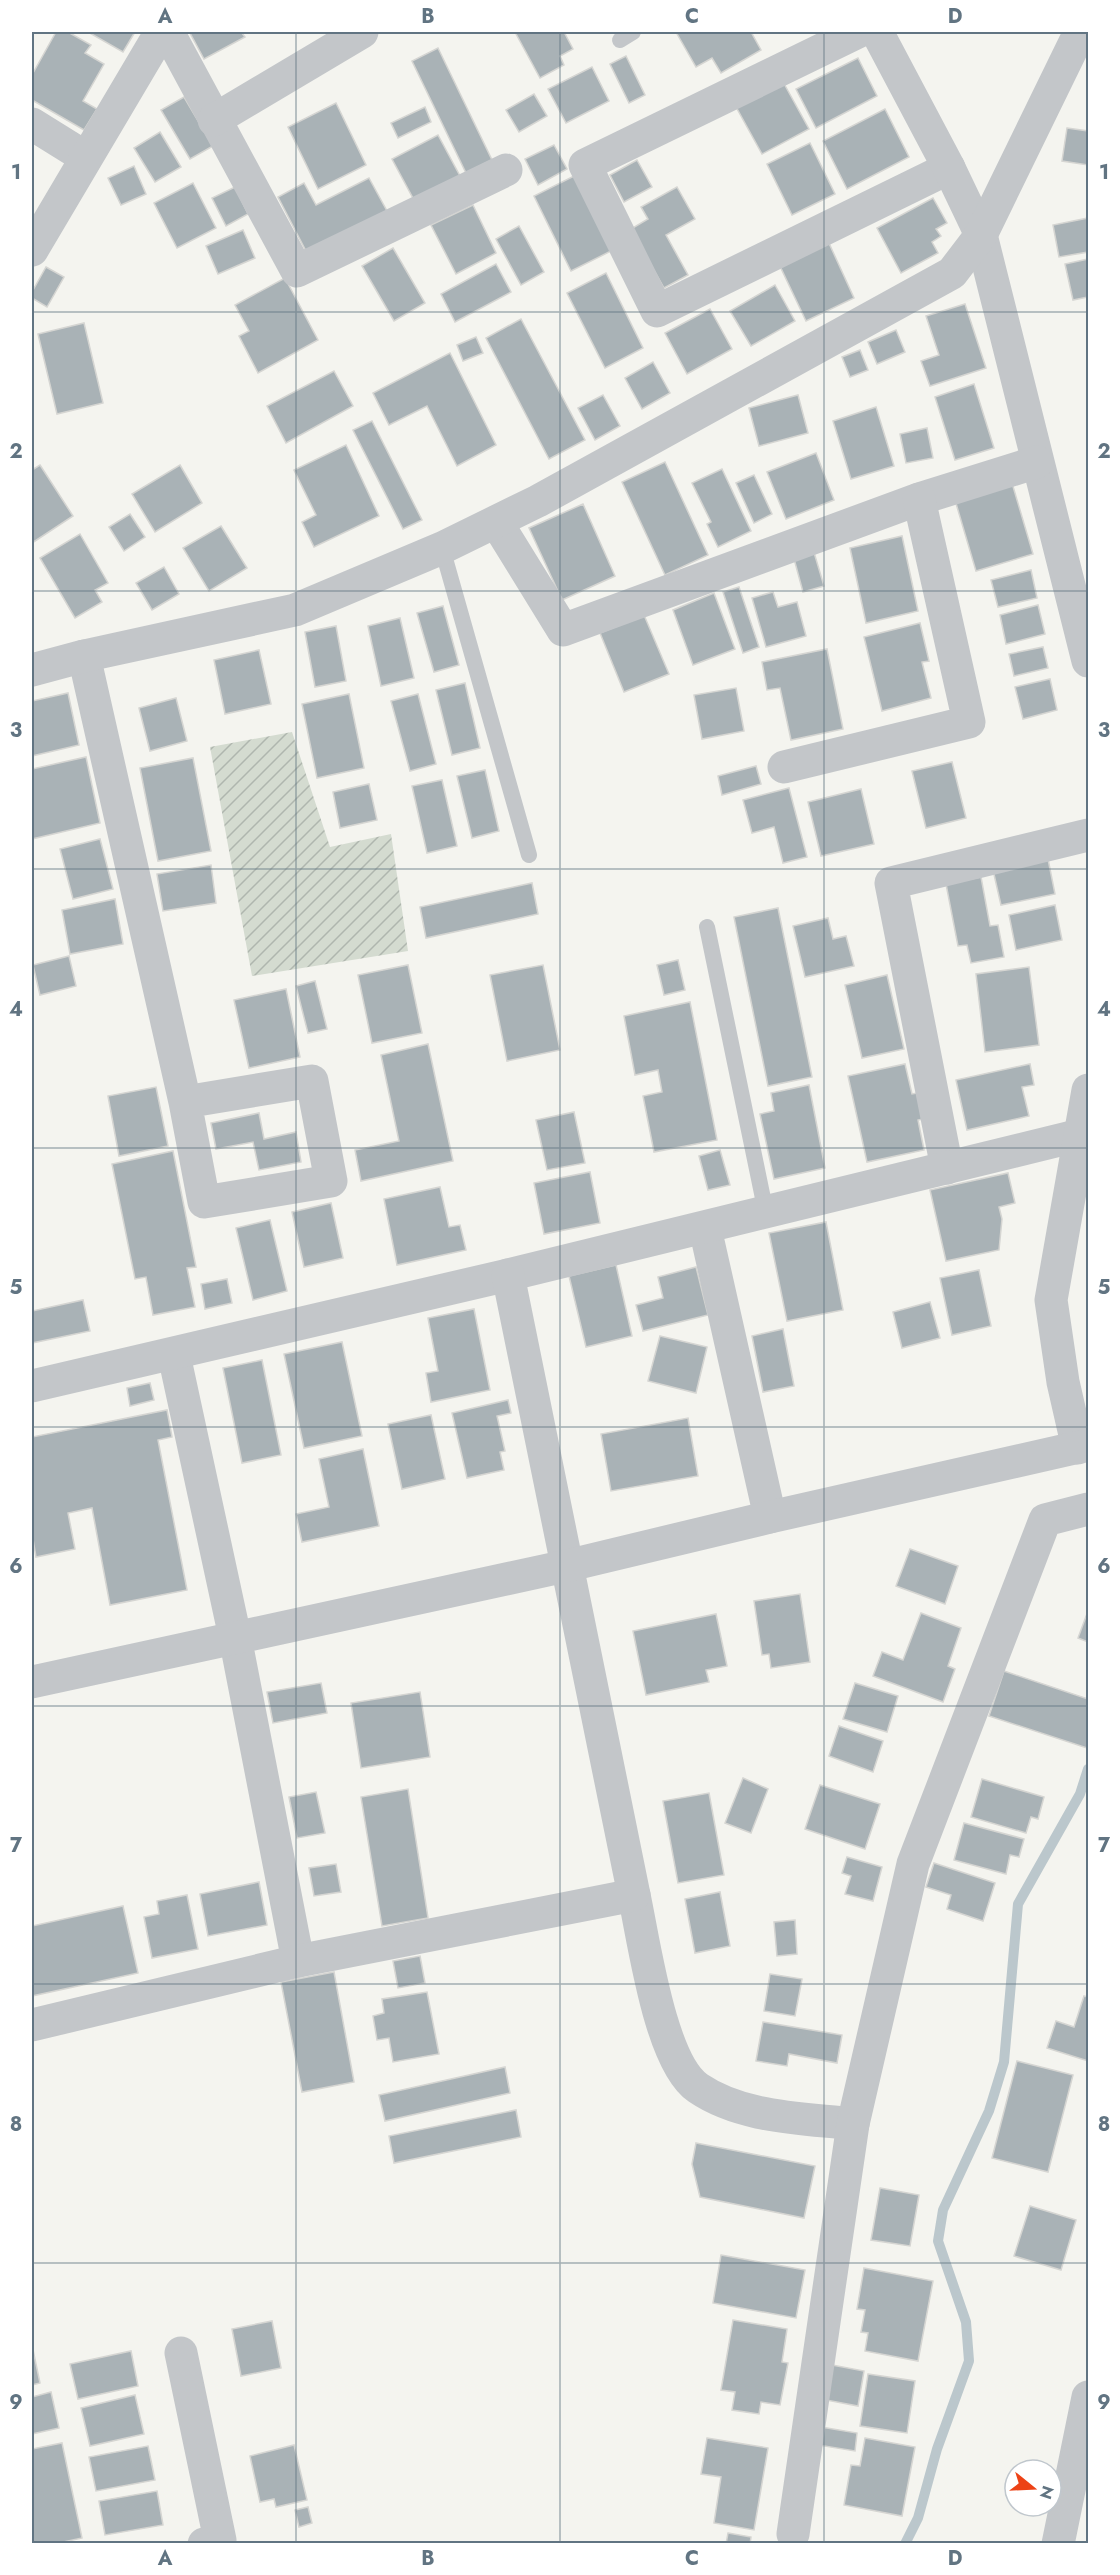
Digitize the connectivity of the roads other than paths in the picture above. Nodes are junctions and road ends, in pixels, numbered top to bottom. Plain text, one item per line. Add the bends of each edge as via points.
1 (160, 32) edge
2 (168, 32) edge
3 (362, 32) edge
4 (858, 32) edge
5 (877, 32) edge
6 (1080, 32) edge
7 (214, 120) junction
8 (32, 124) edge
9 (86, 157) junction
10 (949, 168) junction
11 (506, 170) dead end
12 (981, 235) junction
13 (32, 250) edge
14 (1037, 462) junction
15 (919, 500) junction
16 (497, 523) junction
17 (442, 548) junction
18 (84, 656) junction
19 (1089, 662) edge
20 (32, 670) edge
21 (784, 767) dead end
22 (1089, 835) edge
23 (529, 855) dead end
24 (707, 927) dead end
25 (1089, 1090) edge
26 (185, 1102) junction
27 (1080, 1135) junction
28 (947, 1168) junction
29 (766, 1213) junction
30 (705, 1228) junction
31 (508, 1275) junction
32 (174, 1355) junction
33 (32, 1386) edge
34 (1084, 1447) edge
35 (1089, 1509) edge
36 (770, 1517) junction
37 (566, 1566) junction
38 (235, 1637) junction
39 (32, 1682) edge
40 (634, 1895) junction
41 (298, 1961) junction
42 (32, 2025) edge
43 (853, 2124) junction
44 (181, 2353) dead end
45 (1089, 2397) edge
46 (793, 2534) dead end
47 (204, 2544) edge
48 (1058, 2544) edge

1 - 9 street
2 - 7 street
3 - 7 street
4 - 10 street via 585,165 657,311
5 - 10 street
6 - 12 street
7 - 11 street via 297,271
8 - 9 street
9 - 13 street
10 - 12 street
12 - 14 street
12 - 16 street via 952,273
14 - 15 street
14 - 19 street
15 - 16 street via 563,630
15 - 21 street via 969,722
16 - 17 street
17 - 18 street via 296,610
17 - 23 lane
18 - 20 street
18 - 26 street
22 - 28 street via 891,883
24 - 29 lane
25 - 27 street
26 - 26 street via 204,1202 331,1181 312,1081
27 - 28 street
27 - 34 street via 1051,1300 1063,1382
28 - 29 street
29 - 30 street
30 - 31 street
30 - 36 street
31 - 32 street
31 - 37 street
32 - 33 street
32 - 38 street
34 - 36 street
35 - 43 street via 1045,1520 914,1864
36 - 37 street
37 - 38 street
37 - 40 street
38 - 39 street
38 - 41 street
40 - 41 street
40 - 43 street via 675,2060 696,2087 725,2103 754,2111
41 - 42 street
43 - 46 street
44 - 47 street via 220,2540
45 - 48 street

